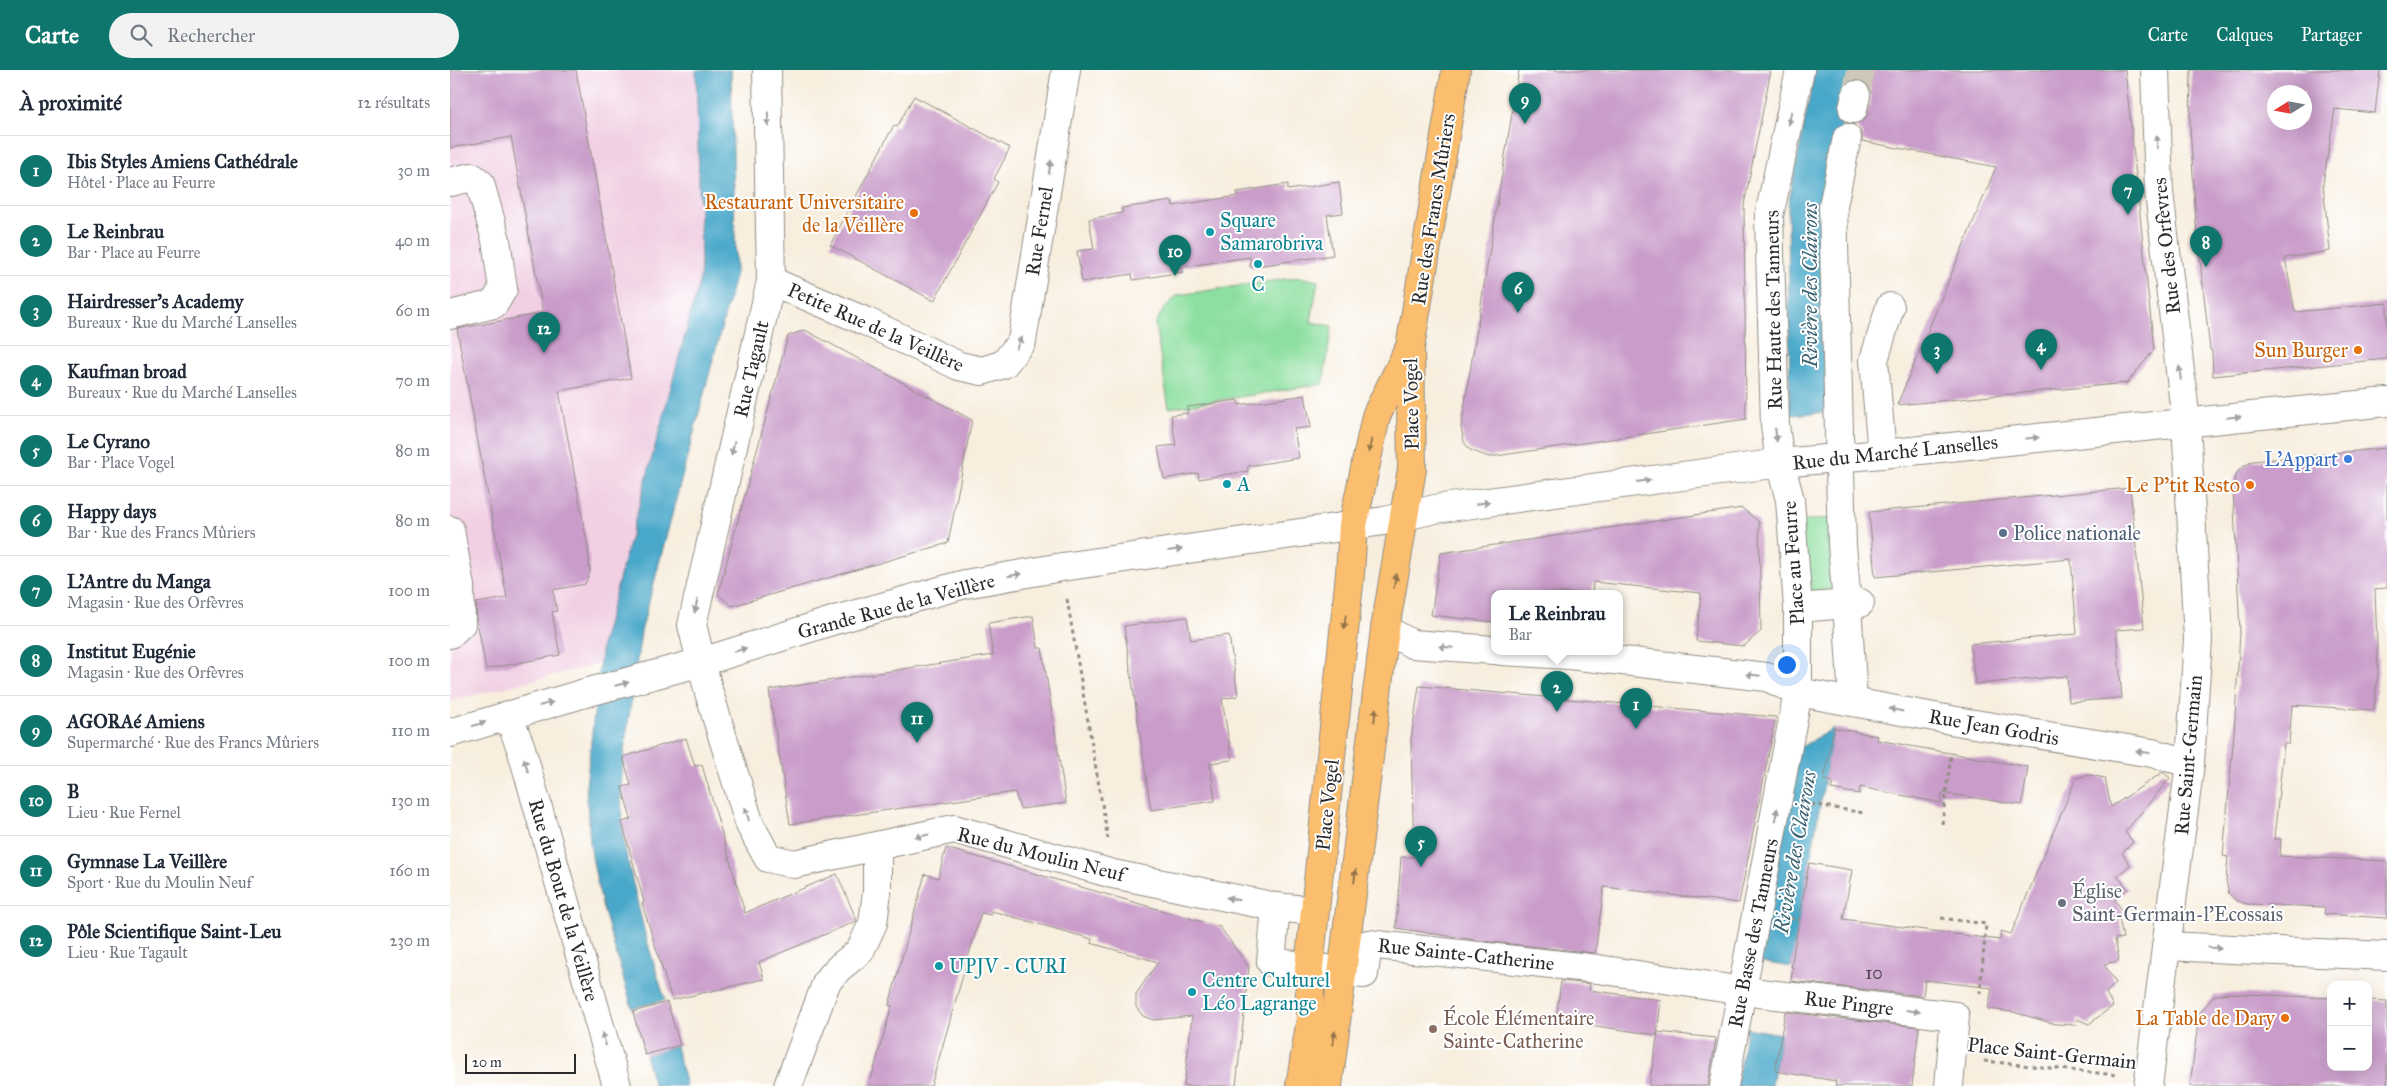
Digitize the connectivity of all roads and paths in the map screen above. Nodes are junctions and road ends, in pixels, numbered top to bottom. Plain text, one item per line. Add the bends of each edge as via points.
1 (767, 70) edge
2 (1066, 70) edge
3 (1456, 70) edge
4 (1800, 70) edge
5 (2155, 70) edge
6 (1847, 138) dead end
7 (450, 182) edge
8 (771, 281) junction
9 (1890, 307) dead end
10 (450, 315) edge
11 (1410, 348) junction
12 (982, 370) joint
13 (2387, 402) edge
14 (2186, 422) junction
15 (1882, 454) junction
16 (1840, 458) junction
17 (1780, 463) junction
18 (1405, 517) junction
19 (1353, 525) junction
20 (450, 530) edge
21 (1062, 567) junction
22 (1854, 604) junction
23 (1798, 608) junction
24 (1385, 629) junction
25 (450, 634) edge
26 (1491, 650) edge
27 (1569, 655) edge
28 (702, 662) junction
29 (1798, 692) junction
30 (1854, 701) junction
31 (508, 715) junction
32 (1956, 721) junction
33 (450, 733) edge
34 (2190, 763) junction
35 (1780, 798) junction
36 (1864, 813) dead end
37 (1942, 824) dead end
38 (876, 846) junction
39 (768, 858) joint
40 (1113, 874) junction
41 (1276, 907) junction
42 (1316, 911) junction
43 (1941, 918) dead end
44 (2166, 946) junction
45 (2387, 956) edge
46 (1310, 968) junction
47 (1343, 971) junction
48 (1743, 991) junction
49 (1980, 1002) dead end
50 (1952, 1057) junction
51 (2149, 1082) edge
52 (617, 1086) edge
53 (788, 1086) edge
54 (1300, 1086) edge
55 (1328, 1086) edge
56 (1724, 1086) edge
57 (1949, 1086) edge

1 -> 8 street, Rue Tagault
12 -> 2 street, Rue Fernel via 1004,364 1022,341
3 - 11 main road, Rue des Francs Mûriers
4 -> 17 street, Rue Haute des Tanneurs via 1769,216 1775,425
14 -> 5 street, Rue des Orfèvres via 2159,192
6 - 16 street via 1834,206
7 - 10 street via 472,177 480,183 496,240 503,289 494,304
8 - 12 street, Petite Rue de la Veillère via 868,322 959,366
8 -> 28 street, Rue Tagault via 692,625
9 - 15 street via 1874,360
11 - 18 main road, Place Vogel via 1412,469
11 -> 19 main road, Place Vogel via 1376,416
14 -> 13 street, Rue du Marché Lanselles
15 -> 14 street, Rue du Marché Lanselles
14 - 34 street, Rue Saint-Germain via 2198,639
15 - 16 street, Rue du Marché Lanselles
16 - 17 street, Rue du Marché Lanselles
16 - 22 street via 1842,545
18 -> 17 street, Rue du Marché Lanselles via 1435,509
17 - 23 street, Place au Feurre via 1790,500
18 - 19 street, Rue du Marché Lanselles
24 -> 18 main road, Place Vogel
21 -> 19 street, Grande Rue de la Veillère
19 -> 42 main road, Place Vogel
20 - 25 street via 460,586 461,624
28 -> 21 street, Grande Rue de la Veillère via 835,620 966,584
21 - 40 path
22 - 23 street
22 - 30 street
23 - 29 street, Place au Feurre
26 -> 24 street via 1412,644
47 -> 24 main road, Place Vogel
29 -> 27 street via 1767,677
31 -> 28 street, Grande Rue de la Veillère
39 -> 28 street, Rue Tagault via 750,825
29 - 30 street, Rue Jean Godris
29 - 35 street, Rue Basse des Tanneurs
32 -> 30 street, Rue Jean Godris
33 -> 31 street, Grande Rue de la Veillère
52 -> 31 street, Rue du Bout de la Veillère via 521,748
34 -> 32 street, Rue Jean Godris via 2152,753
32 - 37 path
34 - 44 street, Rue Saint-Germain
35 - 36 path
48 -> 35 street, Rue Basse des Tanneurs
38 - 39 street, Rue du Moulin Neuf via 794,864
40 -> 38 street, Rue du Moulin Neuf via 954,829
38 - 53 street via 877,892 873,923 860,951 827,981
41 -> 40 street, Rue du Moulin Neuf
41 - 42 street, Rue du Moulin Neuf
41 - 46 street, Rue Sainte-Catherine via 1271,962
42 - 46 main road, Place Vogel
43 - 49 path via 1986,924
44 -> 45 street
44 - 51 street, Rue Saint-Germain
46 - 47 street, Rue Sainte-Catherine
46 - 54 main road, Place Vogel via 1311,1019
47 - 48 street, Rue Sainte-Catherine via 1364,974 1368,944 1598,969
55 -> 47 main road, Place Vogel
48 -> 50 street, Rue Pingre via 1955,1016
48 - 56 street, Rue Basse des Tanneurs
50 - 51 path, Place Saint-Germain
50 - 57 street

